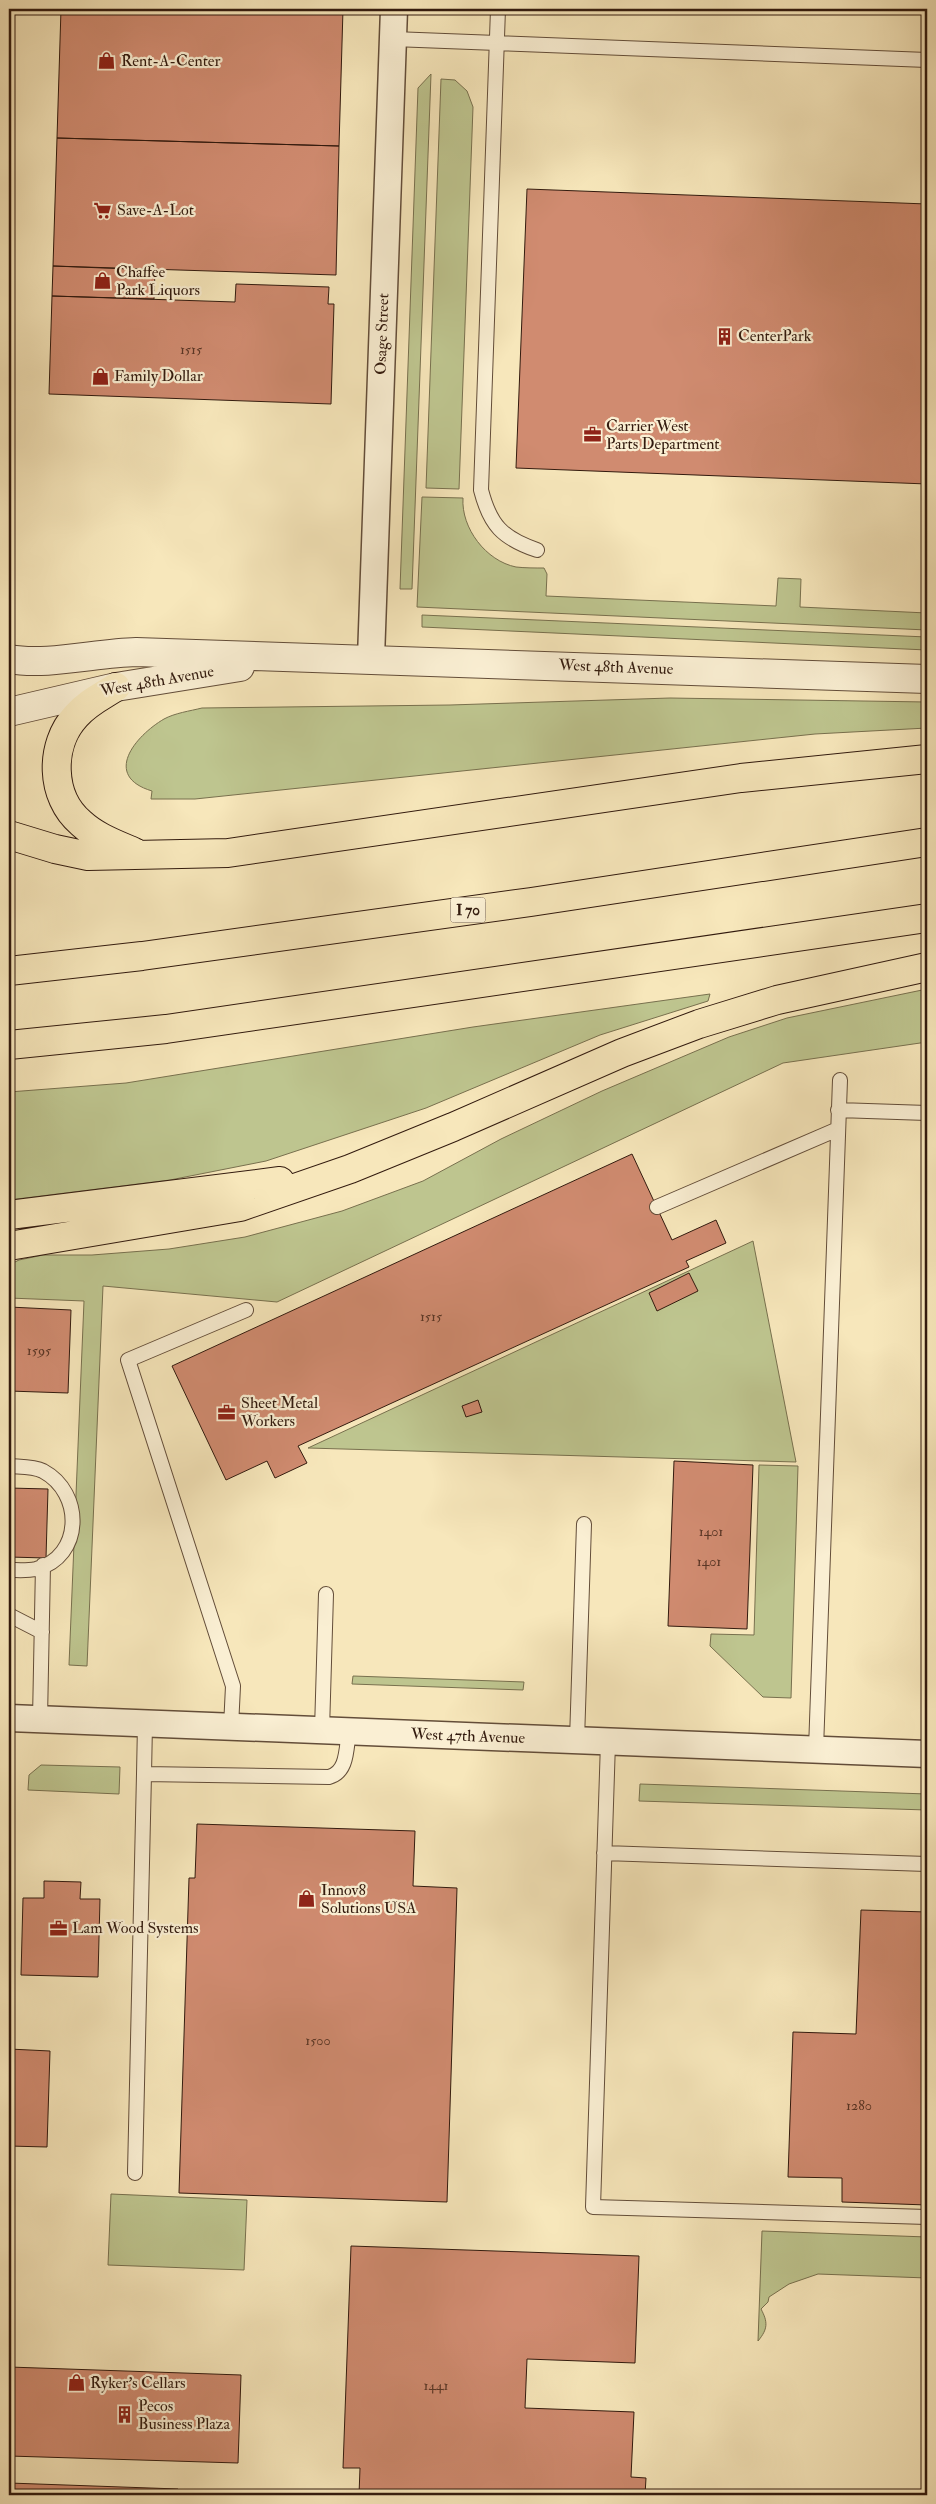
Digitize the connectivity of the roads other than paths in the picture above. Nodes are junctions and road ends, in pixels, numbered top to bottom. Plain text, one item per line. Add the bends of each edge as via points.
1 (394, 9) edge
2 (498, 9) edge
3 (393, 39) junction
4 (497, 43) junction
5 (927, 60) edge
6 (537, 550) dead end
7 (306, 656) junction
8 (371, 658) junction
9 (9, 659) edge
10 (927, 679) edge
11 (116, 687) junction
12 (9, 712) edge
13 (927, 758) edge
14 (9, 835) edge
15 (927, 842) edge
16 (140, 855) junction
17 (927, 918) edge
18 (927, 967) edge
19 (9, 971) edge
20 (9, 1045) edge
21 (840, 1080) dead end
22 (838, 1110) junction
23 (927, 1113) edge
24 (838, 1129) junction
25 (330, 1175) junction
26 (657, 1208) dead end
27 (9, 1215) edge
28 (9, 1246) edge
29 (246, 1310) dead end
30 (9, 1466) edge
31 (584, 1524) dead end
32 (43, 1565) junction
33 (9, 1570) edge
34 (326, 1594) dead end
35 (9, 1615) edge
36 (42, 1632) junction
37 (9, 1718) edge
38 (40, 1719) junction
39 (145, 1724) junction
40 (231, 1727) junction
41 (322, 1730) junction
42 (349, 1731) junction
43 (577, 1740) junction
44 (608, 1742) junction
45 (816, 1749) junction
46 (927, 1754) edge
47 (144, 1774) junction
48 (604, 1853) junction
49 (927, 1864) edge
50 (135, 2173) dead end
51 (927, 2217) edge

1 - 3 street, Osage Street
2 - 4 lane
3 - 4 lane
3 - 8 street, Osage Street
4 - 5 lane
4 - 6 lane via 481,490 486,510 498,529 516,542
7 - 8 street, West 48th Avenue
7 - 9 street, West 48th Avenue via 136,652 41,661
7 - 11 street, West 48th Avenue
8 - 10 street, West 48th Avenue
11 - 12 street, West 48th Avenue
11 - 16 highway via 74,717 61,741 56,771 68,808 80,822 94,833
13 - 16 highway via 741,778 228,853
14 - 16 highway via 88,856
15 - 19 highway, I 70 via 142,956
17 - 20 highway via 166,1029
18 - 25 highway via 777,1000 699,1024
21 - 22 lane
22 - 23 lane
22 - 24 lane
24 - 26 lane
24 - 45 lane
25 - 27 highway
25 - 28 highway via 240,1207
29 - 40 lane via 128,1360 233,1686
30 - 32 lane via 41,1470 57,1481 68,1495 73,1512 72,1531 65,1548
31 - 43 lane
32 - 33 lane via 36,1569
32 - 36 lane
34 - 41 lane
35 - 36 lane
36 - 38 lane
37 - 38 street, West 47th Avenue
38 - 39 street, West 47th Avenue
39 - 40 street, West 47th Avenue
39 - 47 lane
40 - 41 street, West 47th Avenue
41 - 42 street, West 47th Avenue
42 - 43 street, West 47th Avenue
42 - 47 lane via 343,1768 337,1775 329,1777
43 - 44 street, West 47th Avenue
44 - 45 street, West 47th Avenue
44 - 48 lane
45 - 46 street, West 47th Avenue
47 - 50 lane
48 - 49 lane
48 - 51 lane via 593,2206

